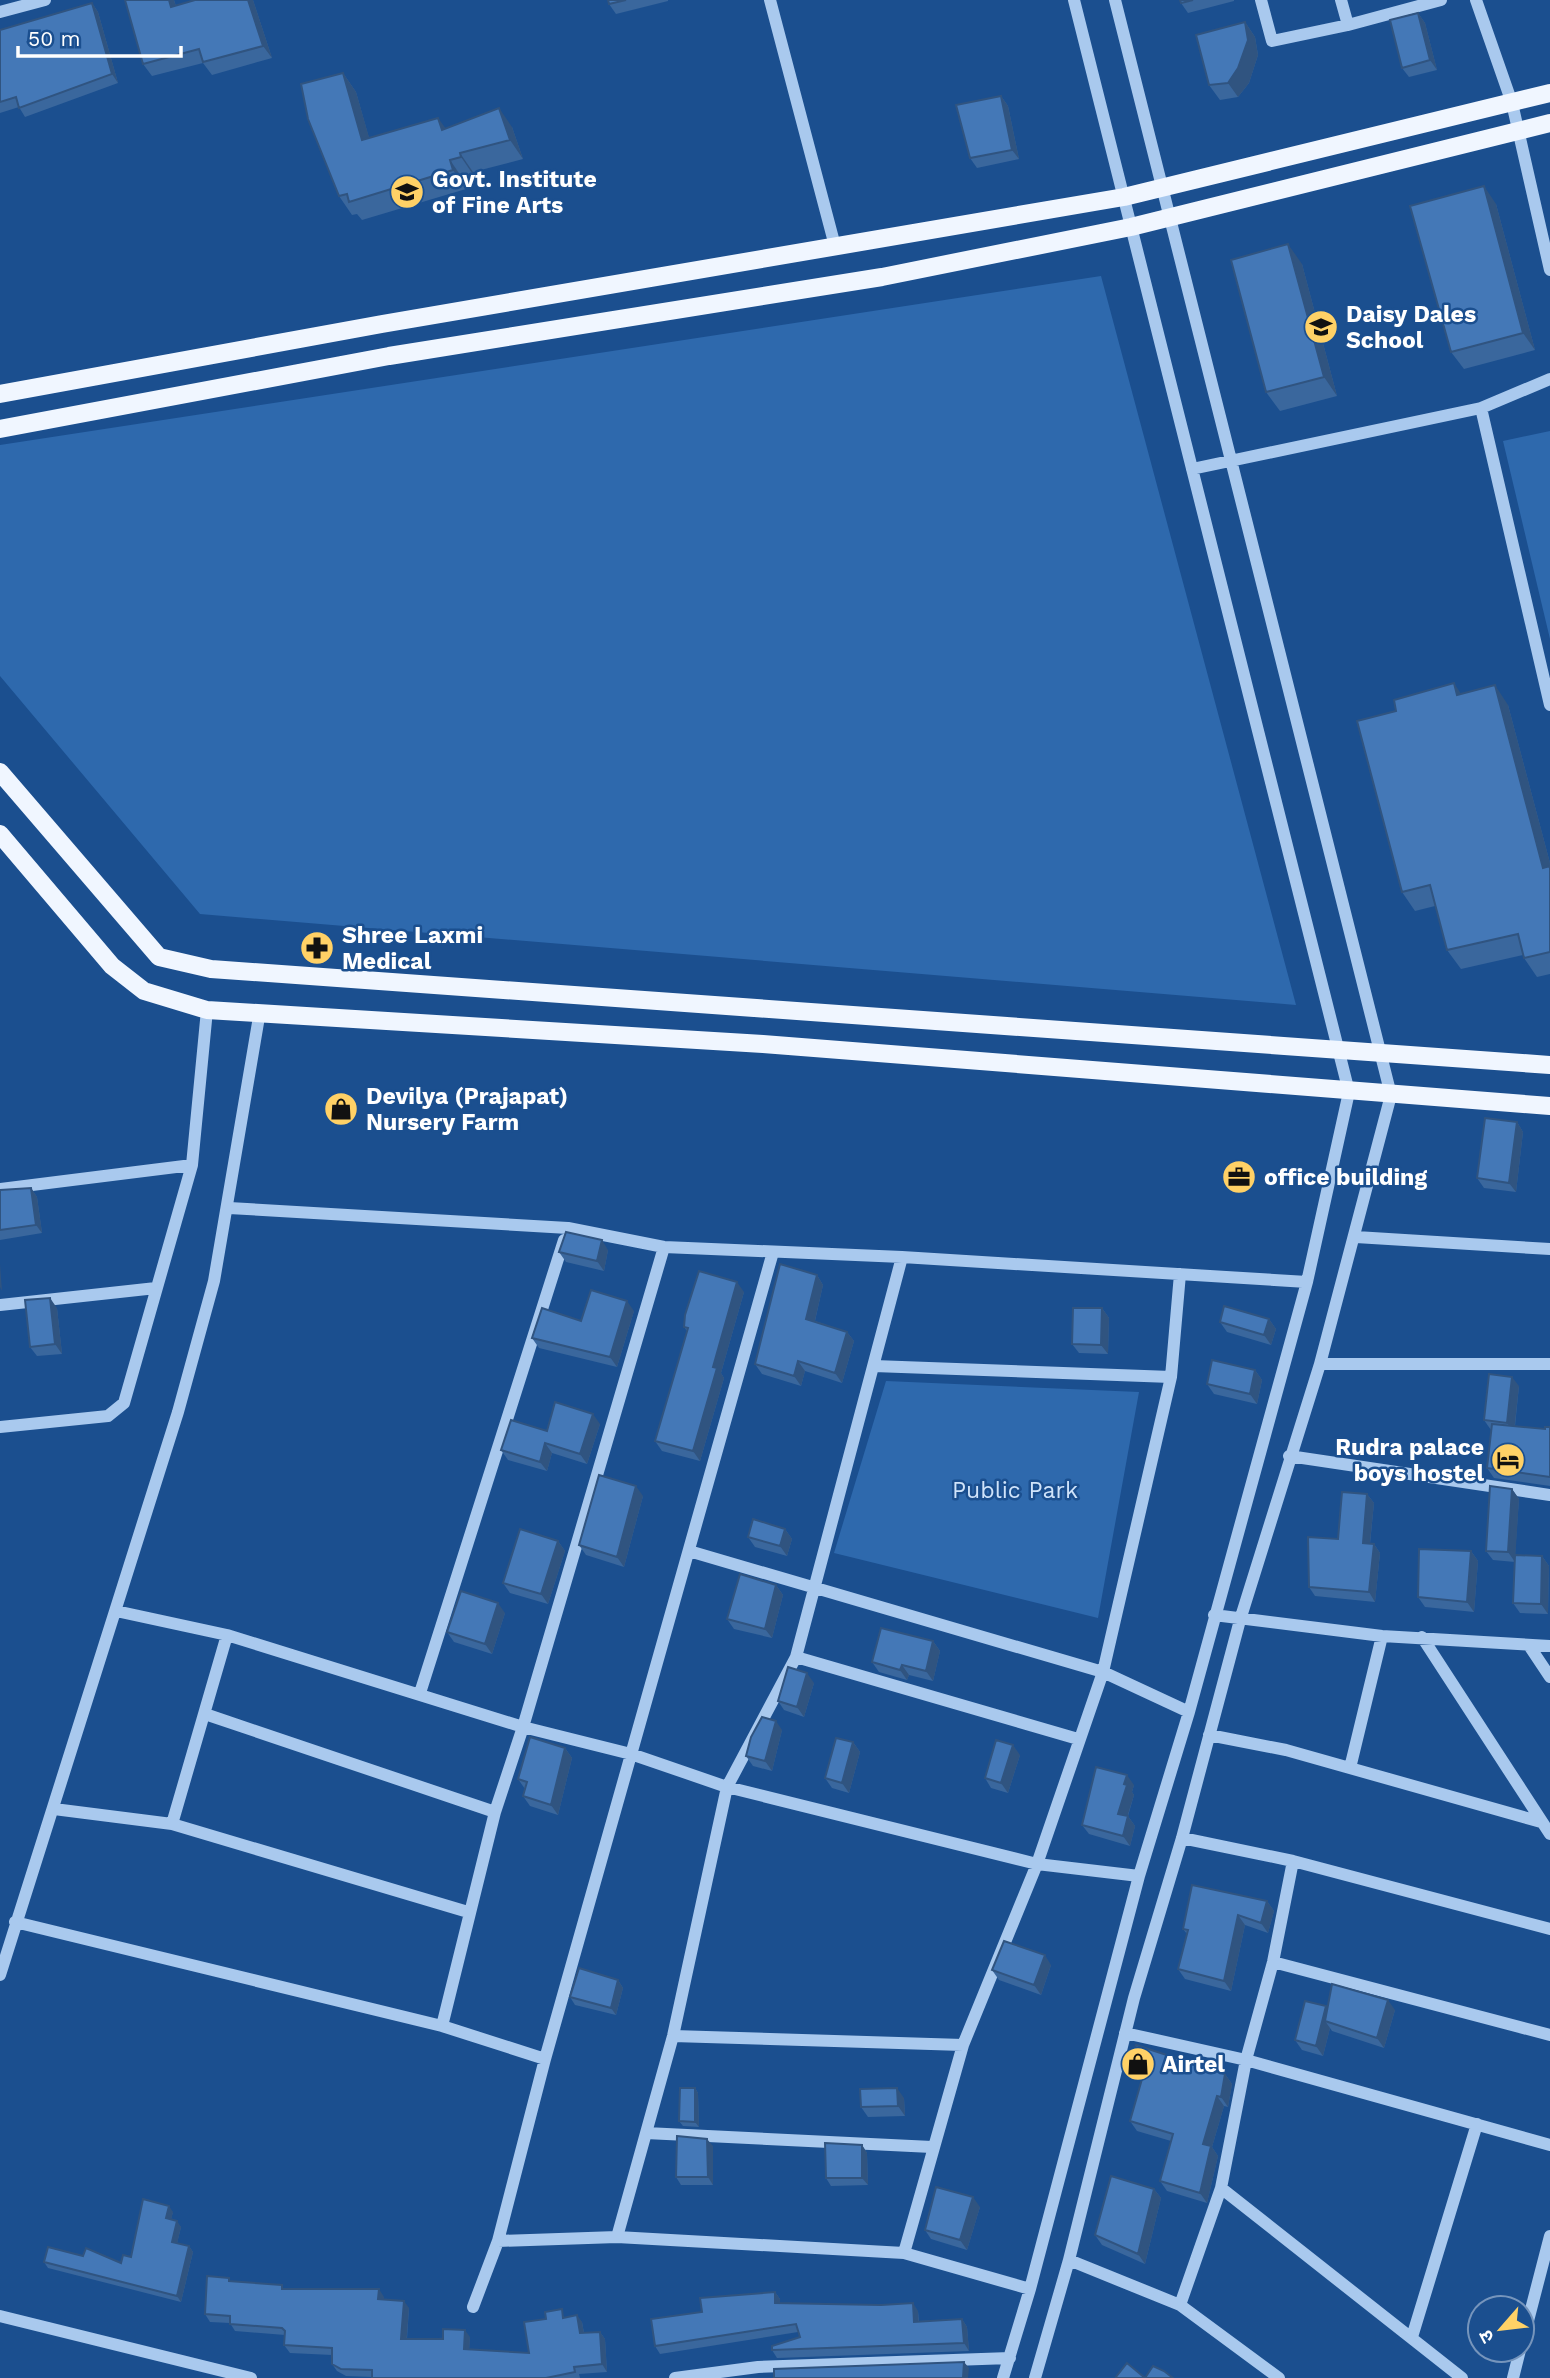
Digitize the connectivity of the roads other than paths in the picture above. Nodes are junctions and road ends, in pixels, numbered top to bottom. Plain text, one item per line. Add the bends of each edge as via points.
1 (45, 0) edge
2 (770, 0) edge
3 (1074, 0) edge
4 (1115, 0) edge
5 (1261, 0) edge
6 (1341, 0) edge
7 (1436, 0) edge
8 (1441, 0) edge
9 (1476, 0) edge
10 (0, 12) edge
11 (1348, 25) junction
12 (1550, 93) edge
13 (1512, 103) junction
14 (1550, 123) edge
15 (1518, 132) junction
16 (1162, 186) junction
17 (1124, 197) junction
18 (1170, 216) junction
19 (1131, 227) junction
20 (835, 246) junction
21 (1550, 270) edge
22 (1550, 380) edge
23 (0, 394) edge
24 (1481, 408) junction
25 (0, 429) edge
26 (1231, 460) junction
27 (1192, 469) junction
28 (1550, 705) edge
29 (0, 772) edge
30 (0, 834) edge
31 (207, 1010) junction
32 (260, 1011) junction
33 (1339, 1051) junction
34 (1380, 1051) junction
35 (1550, 1065) edge
36 (1349, 1092) junction
37 (1391, 1095) junction
38 (1550, 1106) edge
39 (192, 1165) junction
40 (0, 1189) edge
41 (229, 1208) junction
42 (568, 1228) junction
43 (1356, 1237) junction
44 (664, 1247) junction
45 (1550, 1249) edge
46 (773, 1252) junction
47 (902, 1257) junction
48 (1180, 1274) junction
49 (1307, 1282) junction
50 (156, 1288) junction
51 (0, 1306) edge
52 (1320, 1364) junction
53 (1550, 1364) edge
54 (874, 1366) junction
55 (1171, 1377) junction
56 (0, 1427) edge
57 (1289, 1457) junction
58 (1550, 1495) edge
59 (690, 1551) junction
60 (814, 1586) junction
61 (116, 1611) junction
62 (1214, 1615) junction
63 (1240, 1620) junction
64 (227, 1635) junction
65 (1382, 1636) junction
66 (1422, 1637) junction
67 (1550, 1646) edge
68 (1530, 1647) junction
69 (796, 1657) junction
70 (1103, 1672) junction
71 (1550, 1677) edge
72 (420, 1693) junction
73 (1189, 1712) junction
74 (205, 1714) junction
75 (523, 1727) junction
76 (1209, 1735) junction
77 (1077, 1739) junction
78 (631, 1754) junction
79 (1350, 1768) junction
80 (727, 1787) junction
81 (54, 1809) junction
82 (495, 1812) junction
83 (1541, 1822) junction
84 (172, 1824) junction
85 (1550, 1834) edge
86 (1182, 1838) junction
87 (1293, 1861) junction
88 (1037, 1864) junction
89 (1139, 1876) junction
90 (468, 1912) junction
91 (15, 1922) junction
92 (1550, 1929) edge
93 (1273, 1962) junction
94 (0, 1975) edge
95 (442, 2026) junction
96 (1125, 2034) junction
97 (1550, 2035) edge
98 (673, 2036) junction
99 (963, 2045) junction
100 (545, 2059) junction
101 (1246, 2060) junction
102 (1477, 2124) junction
103 (646, 2133) junction
104 (1550, 2145) edge
105 (932, 2147) junction
106 (1221, 2188) junction
107 (1550, 2236) edge
108 (618, 2237) junction
109 (498, 2241) junction
110 (904, 2253) junction
111 (1069, 2260) junction
112 (1030, 2289) junction
113 (1535, 2294) edge
114 (1180, 2305) junction
115 (473, 2307) dead end
116 (0, 2316) edge
117 (1412, 2337) junction
118 (1010, 2358) junction
119 (216, 2373) edge
120 (251, 2378) edge
121 (675, 2378) edge
122 (1003, 2378) edge
123 (1035, 2378) edge
124 (1279, 2378) edge
125 (1462, 2378) edge

1 - 10 street
2 - 20 street
3 - 17 street
4 - 16 street
5 - 11 street via 1272,41
6 - 11 street
7 - 8 street
7 - 11 street
9 - 13 street
12 - 13 main road
13 - 15 street
13 - 16 main road
14 - 15 main road
15 - 18 main road
15 - 21 street
16 - 17 main road
16 - 18 street
17 - 19 street
17 - 20 main road
18 - 19 main road
18 - 26 street
19 - 25 main road via 882,277 389,356
19 - 27 street
20 - 23 main road
22 - 24 street
24 - 26 street
24 - 28 street
26 - 27 street
26 - 34 street
27 - 33 street
29 - 33 main road via 159,957 211,969
30 - 31 main road via 112,966 144,991
31 - 32 main road
31 - 39 street
32 - 36 main road via 763,1044
32 - 41 street
33 - 34 main road
33 - 36 street
34 - 35 main road
34 - 37 street
36 - 37 main road
36 - 49 street
37 - 38 main road
37 - 43 street
39 - 40 street
39 - 50 street
41 - 42 street
41 - 61 street via 178,1412
42 - 44 street
42 - 72 street
43 - 45 street
43 - 52 street
44 - 46 street
44 - 75 street
46 - 47 street
46 - 59 street
47 - 48 street
47 - 54 street
48 - 49 street
48 - 55 street
49 - 62 street
50 - 51 street
50 - 56 street via 127,1395 116,1410 99,1418
52 - 53 street
52 - 57 street
54 - 55 street
54 - 60 street
55 - 70 street
57 - 58 street
57 - 63 street
59 - 60 street
59 - 78 street
60 - 69 street
60 - 70 street
61 - 64 street
61 - 81 street
62 - 63 street
62 - 73 street
63 - 65 street
63 - 76 street
64 - 72 street
64 - 74 street
65 - 66 street
65 - 79 street
66 - 68 street
66 - 83 street
67 - 68 street
68 - 71 street
69 - 77 street
69 - 80 street
70 - 73 street
70 - 77 street
72 - 75 street
73 - 89 street
74 - 82 street
74 - 84 street
75 - 78 street
75 - 82 street
76 - 79 street
76 - 86 street
77 - 88 street
78 - 80 street
78 - 100 street
79 - 83 street
80 - 88 street
80 - 98 street
81 - 84 street
81 - 91 street
82 - 90 street
83 - 85 street
84 - 90 street
86 - 87 street
86 - 96 street
87 - 92 street
87 - 93 street
88 - 89 street
88 - 99 street
89 - 112 street
90 - 95 street
91 - 94 street
91 - 95 street
93 - 97 street
93 - 101 street
95 - 100 street
96 - 101 street
96 - 111 street
98 - 99 street
98 - 103 street
99 - 105 street
100 - 109 street
101 - 102 street
101 - 106 street
102 - 104 street
102 - 117 street
103 - 105 street
103 - 108 street
105 - 110 street
106 - 114 street
106 - 117 street
107 - 113 street
108 - 109 street
108 - 110 street
109 - 115 street
110 - 112 street
111 - 114 street
111 - 123 street
112 - 118 street
114 - 124 street
116 - 119 street
117 - 125 street
118 - 121 street via 758,2367
118 - 122 street
119 - 120 street

